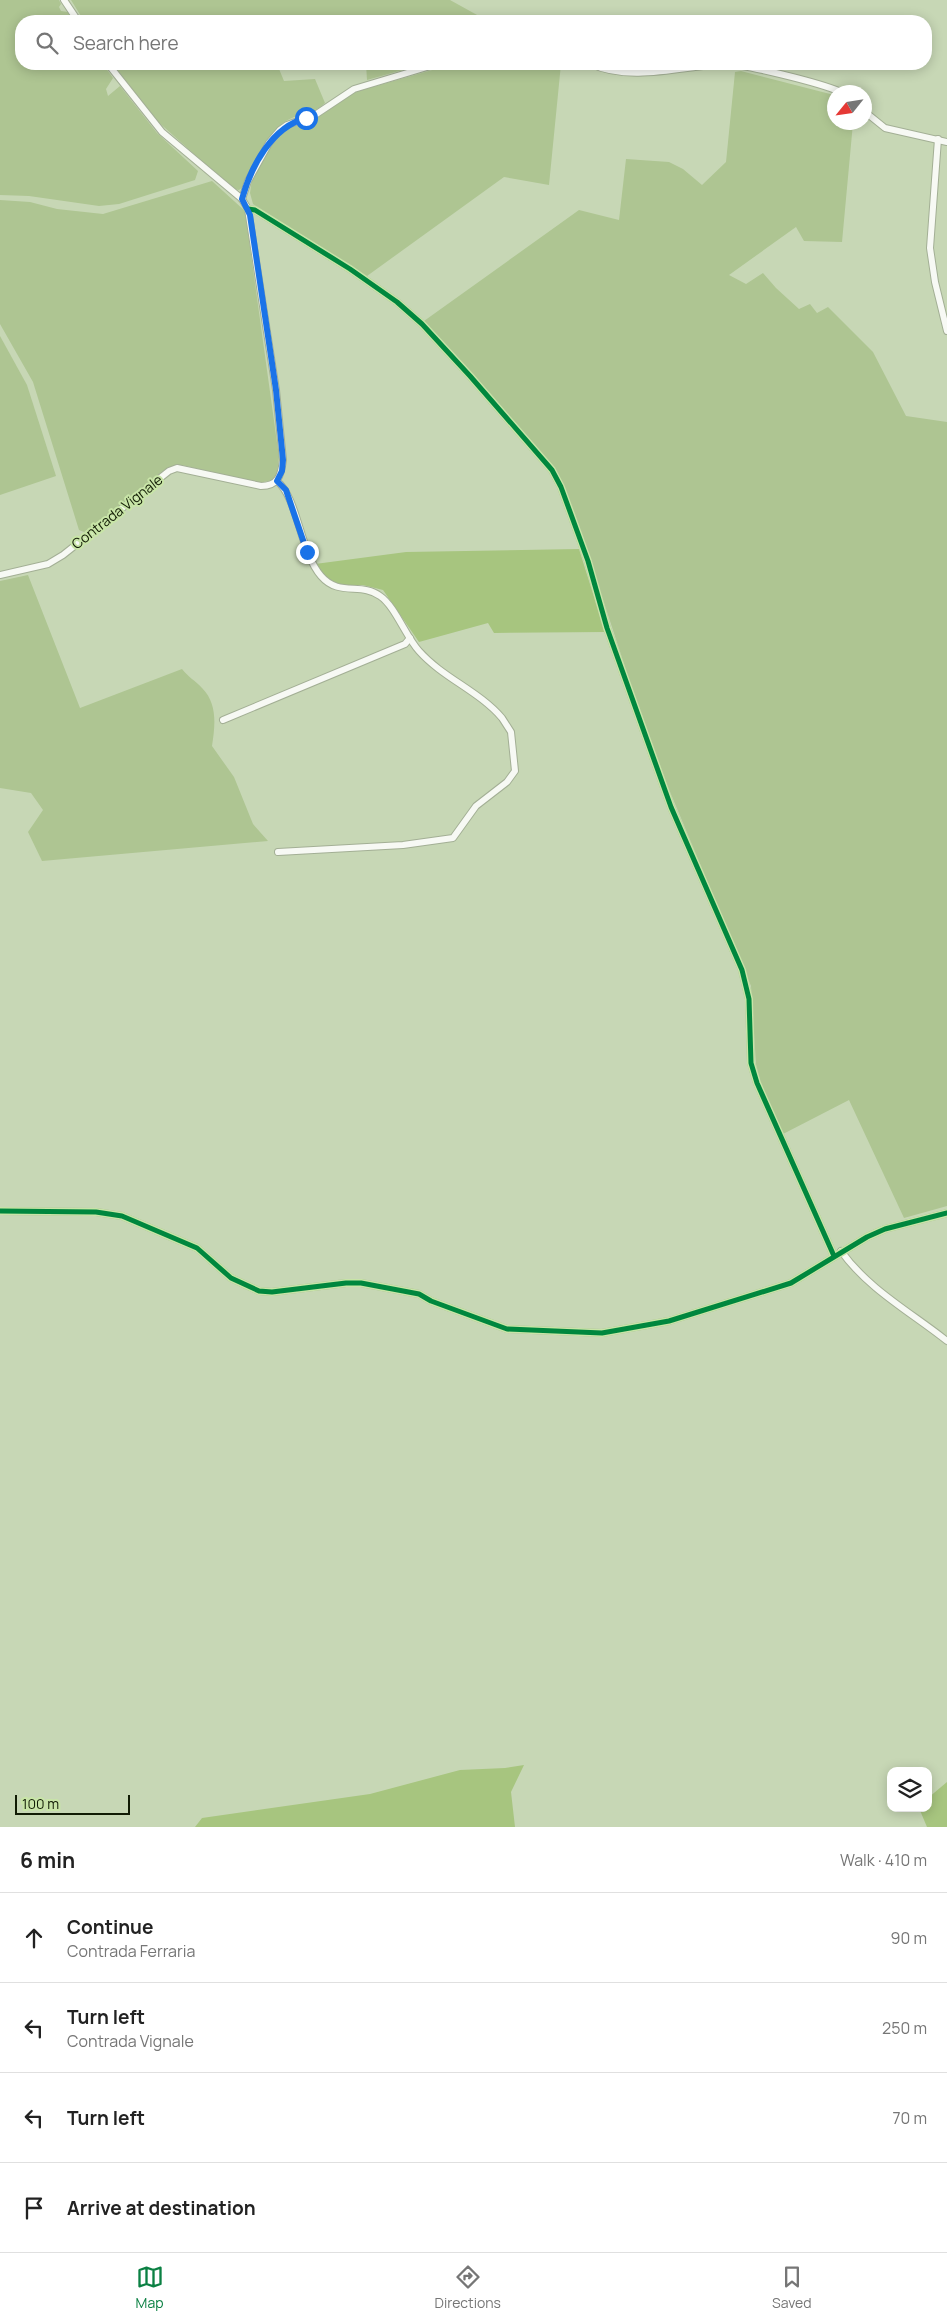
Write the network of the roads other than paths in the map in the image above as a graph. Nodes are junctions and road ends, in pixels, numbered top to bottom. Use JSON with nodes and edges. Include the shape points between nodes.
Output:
{"nodes":[{"id":1,"x":64,"y":0,"type":"edge"},
{"id":2,"x":74,"y":15,"type":"edge"},
{"id":3,"x":113,"y":70,"type":"edge"},
{"id":4,"x":417,"y":70,"type":"edge"},
{"id":5,"x":613,"y":70,"type":"edge"},
{"id":6,"x":682,"y":70,"type":"edge"},
{"id":7,"x":754,"y":70,"type":"edge"},
{"id":8,"x":827,"y":88,"type":"edge"},
{"id":9,"x":872,"y":117,"type":"edge"},
{"id":10,"x":938,"y":140,"type":"junction"},
{"id":11,"x":947,"y":142,"type":"edge"},
{"id":12,"x":242,"y":199,"type":"junction"},
{"id":13,"x":248,"y":209,"type":"junction"},
{"id":14,"x":947,"y":331,"type":"edge"},
{"id":15,"x":277,"y":481,"type":"junction"},
{"id":16,"x":0,"y":575,"type":"edge"},
{"id":17,"x":410,"y":638,"type":"junction"},
{"id":18,"x":223,"y":720,"type":"dead end"},
{"id":19,"x":278,"y":852,"type":"dead end"},
{"id":20,"x":0,"y":1211,"type":"edge"},
{"id":21,"x":947,"y":1213,"type":"edge"},
{"id":22,"x":841,"y":1252,"type":"junction"},
{"id":23,"x":834,"y":1256,"type":"junction"},
{"id":24,"x":947,"y":1341,"type":"edge"}],
"edges":[{"from":1,"to":2,"type":"street"},
{"from":3,"to":12,"type":"street","via":[[162,132]]},
{"from":4,"to":12,"type":"street","via":[[354,89],[315,115],[287,125],[269,144],[248,181]]},
{"from":5,"to":6,"type":"street"},
{"from":7,"to":8,"type":"street"},
{"from":9,"to":10,"type":"street","via":[[886,128]]},
{"from":10,"to":11,"type":"street"},
{"from":10,"to":14,"type":"street","via":[[930,248]]},
{"from":12,"to":13,"type":"street"},
{"from":13,"to":15,"type":"street","via":[[276,390],[283,460]]},
{"from":13,"to":23,"type":"street","via":[[256,210],[397,302],[503,413],[552,470],[588,560],[610,636],[668,798],[742,970],[749,999],[756,1083]]},
{"from":15,"to":16,"type":"street","name":"Contrada Vignale","via":[[260,486],[177,468],[48,564]]},
{"from":15,"to":17,"type":"street","via":[[286,490],[307,552],[321,576],[335,588],[363,589],[382,597]]},
{"from":17,"to":18,"type":"street","via":[[404,644]]},
{"from":17,"to":19,"type":"street","via":[[425,657],[497,712],[507,725],[511,732],[515,764],[512,777],[476,806],[453,838],[403,845]]},
{"from":20,"to":23,"type":"street","via":[[96,1212],[122,1216],[197,1248],[231,1278],[259,1291],[361,1283],[419,1294],[507,1329],[535,1331],[602,1333],[669,1321],[791,1283]]},
{"from":21,"to":22,"type":"street","via":[[885,1229]]},
{"from":22,"to":23,"type":"street"},
{"from":22,"to":24,"type":"street","via":[[850,1264],[898,1305]]}]}
